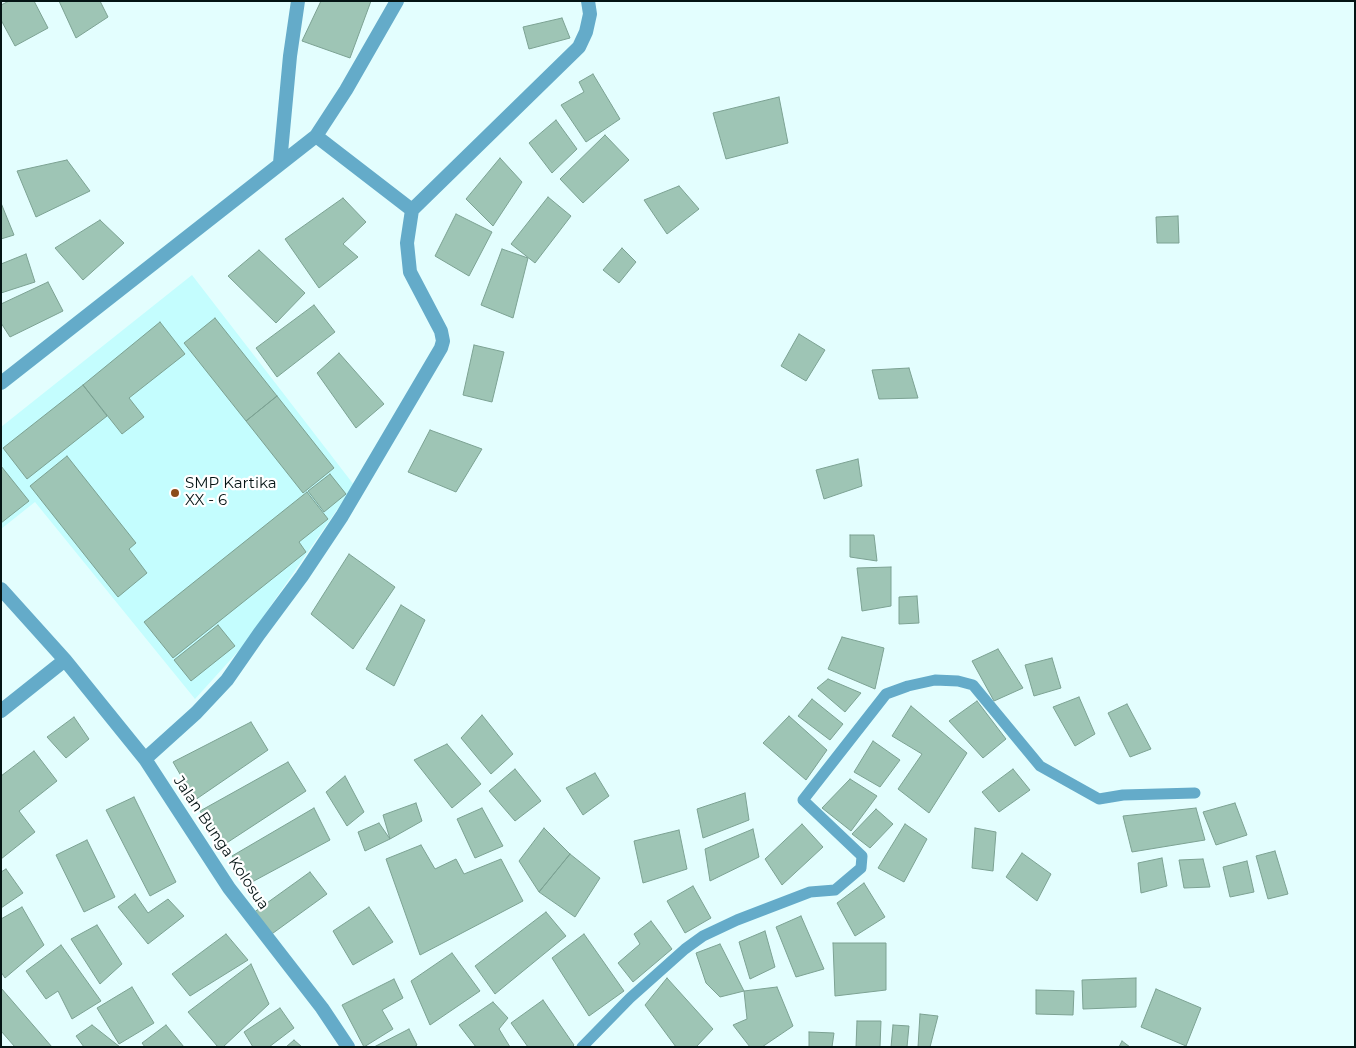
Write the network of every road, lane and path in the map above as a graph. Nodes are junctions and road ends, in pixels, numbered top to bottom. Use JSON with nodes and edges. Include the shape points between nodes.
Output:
{"nodes":[{"id":1,"x":298,"y":1,"type":"edge"},
{"id":2,"x":397,"y":1,"type":"edge"},
{"id":3,"x":588,"y":1,"type":"edge"},
{"id":4,"x":316,"y":136,"type":"junction"},
{"id":5,"x":280,"y":163,"type":"junction"},
{"id":6,"x":412,"y":210,"type":"junction"},
{"id":7,"x":1,"y":383,"type":"edge"},
{"id":8,"x":1,"y":589,"type":"edge"},
{"id":9,"x":65,"y":660,"type":"junction"},
{"id":10,"x":1,"y":711,"type":"edge"},
{"id":11,"x":145,"y":759,"type":"junction"},
{"id":12,"x":1195,"y":793,"type":"dead end"},
{"id":13,"x":348,"y":1047,"type":"edge"},
{"id":14,"x":582,"y":1047,"type":"edge"}],
"edges":[{"from":1,"to":5,"type":"street"},
{"from":2,"to":4,"type":"street"},
{"from":3,"to":6,"type":"street","via":[[590,14],[579,46]]},
{"from":4,"to":5,"type":"street"},
{"from":4,"to":6,"type":"street"},
{"from":5,"to":7,"type":"street"},
{"from":6,"to":11,"type":"street","via":[[407,243],[410,272],[441,331],[442,348],[342,516],[227,680]]},
{"from":8,"to":9,"type":"street","name":"Jalan Bunga Kolosua"},
{"from":9,"to":10,"type":"street"},
{"from":9,"to":11,"type":"street","name":"Jalan Bunga Kolosua"},
{"from":11,"to":13,"type":"street","name":"Jalan Bunga Kolosua","via":[[229,888],[322,1008]]},
{"from":12,"to":14,"type":"lane","via":[[1099,799],[1040,766],[973,685],[958,680],[935,680],[886,694],[803,800],[862,856],[861,868],[835,890],[810,892],[703,936],[630,998]]}]}
